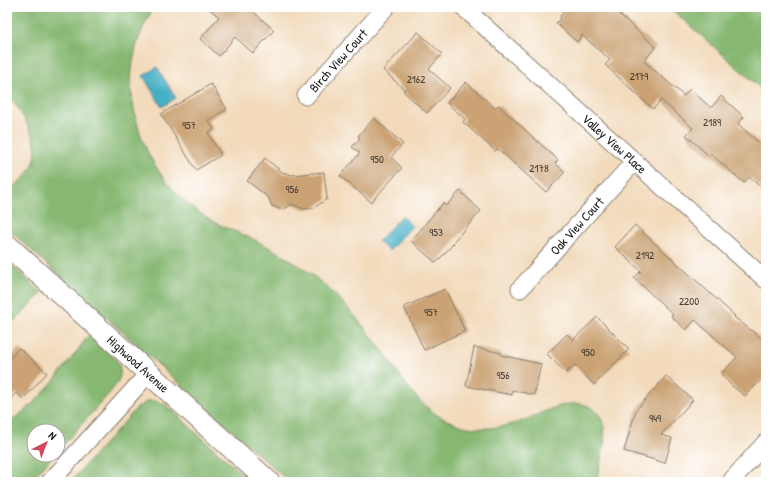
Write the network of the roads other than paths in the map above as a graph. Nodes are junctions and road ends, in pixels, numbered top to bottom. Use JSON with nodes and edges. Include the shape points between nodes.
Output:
{"nodes":[{"id":1,"x":386,"y":7,"type":"edge"},
{"id":2,"x":463,"y":7,"type":"edge"},
{"id":3,"x":306,"y":96,"type":"dead end"},
{"id":4,"x":634,"y":162,"type":"junction"},
{"id":5,"x":7,"y":245,"type":"edge"},
{"id":6,"x":766,"y":280,"type":"edge"},
{"id":7,"x":520,"y":289,"type":"dead end"},
{"id":8,"x":149,"y":373,"type":"junction"},
{"id":9,"x":766,"y":442,"type":"edge"},
{"id":10,"x":732,"y":480,"type":"dead end"},
{"id":11,"x":50,"y":482,"type":"edge"},
{"id":12,"x":269,"y":482,"type":"edge"}],
"edges":[{"from":1,"to":3,"type":"street","name":"Birch View Court"},
{"from":2,"to":4,"type":"street","name":"Valley View Place"},
{"from":4,"to":6,"type":"street","name":"Valley View Place"},
{"from":4,"to":7,"type":"street","name":"Oak View Court"},
{"from":5,"to":8,"type":"street","name":"Highwood Avenue"},
{"from":8,"to":11,"type":"street"},
{"from":8,"to":12,"type":"street","name":"Highwood Avenue"},
{"from":9,"to":10,"type":"street"}]}
